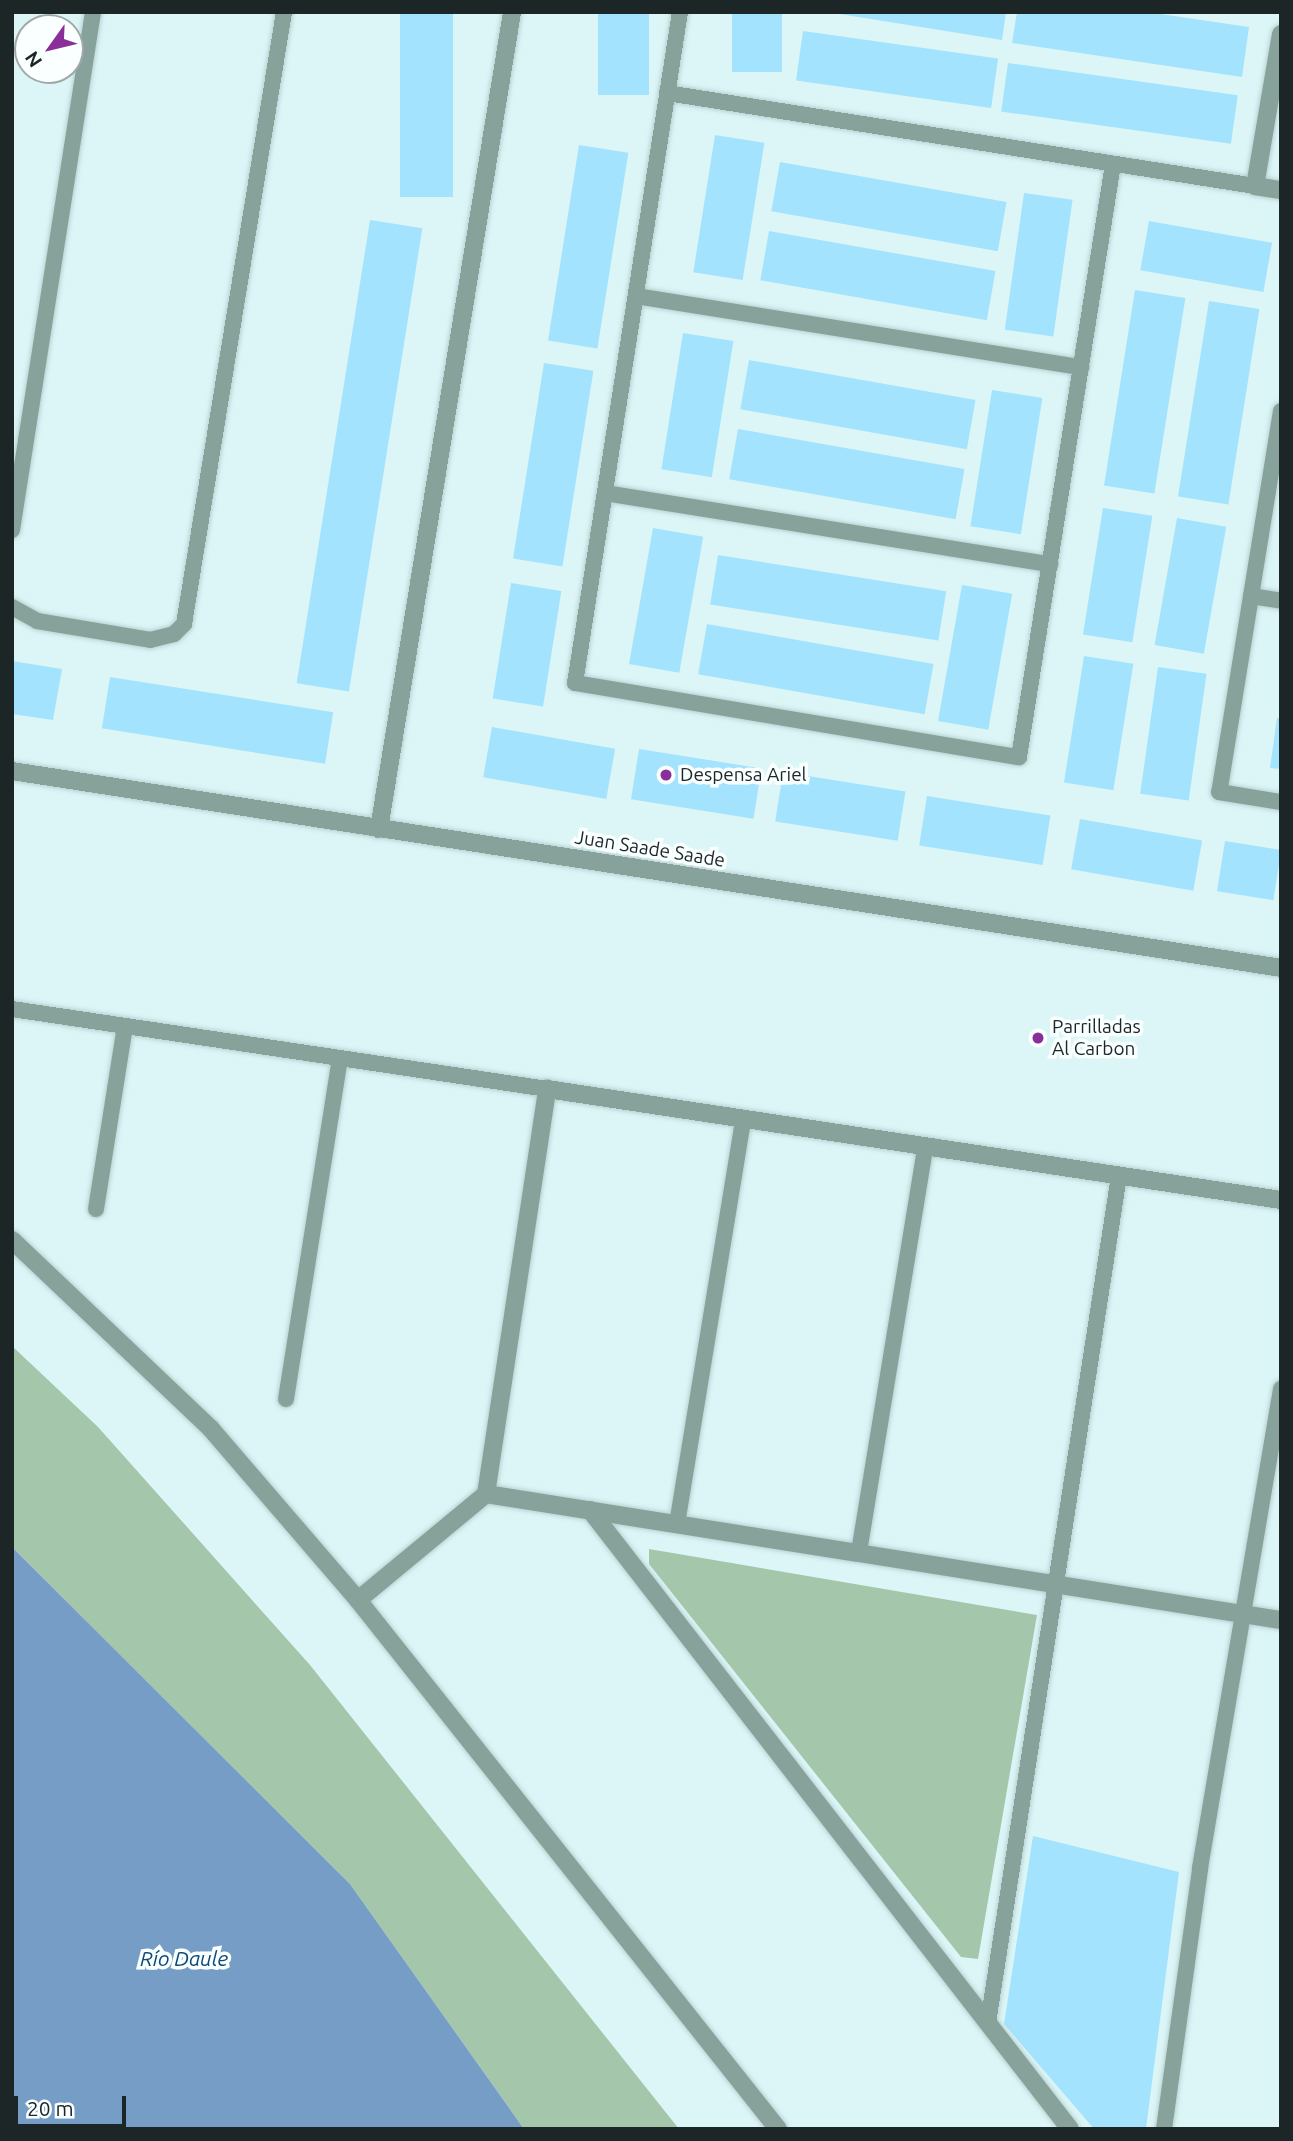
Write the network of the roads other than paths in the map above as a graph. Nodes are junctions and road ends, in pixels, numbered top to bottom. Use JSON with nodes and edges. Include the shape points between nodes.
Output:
{"nodes":[{"id":1,"x":93,"y":12,"type":"edge"},
{"id":2,"x":284,"y":12,"type":"edge"},
{"id":3,"x":512,"y":12,"type":"edge"},
{"id":4,"x":680,"y":12,"type":"edge"},
{"id":5,"x":1281,"y":34,"type":"edge"},
{"id":6,"x":667,"y":93,"type":"junction"},
{"id":7,"x":1113,"y":164,"type":"junction"},
{"id":8,"x":1255,"y":186,"type":"junction"},
{"id":9,"x":1281,"y":190,"type":"edge"},
{"id":10,"x":636,"y":296,"type":"junction"},
{"id":11,"x":1081,"y":367,"type":"junction"},
{"id":12,"x":1281,"y":411,"type":"edge"},
{"id":13,"x":605,"y":493,"type":"junction"},
{"id":14,"x":12,"y":530,"type":"edge"},
{"id":15,"x":1050,"y":564,"type":"junction"},
{"id":16,"x":1251,"y":596,"type":"junction"},
{"id":17,"x":1281,"y":601,"type":"edge"},
{"id":18,"x":12,"y":607,"type":"edge"},
{"id":19,"x":12,"y":771,"type":"edge"},
{"id":20,"x":1281,"y":802,"type":"edge"},
{"id":21,"x":379,"y":830,"type":"junction"},
{"id":22,"x":1281,"y":968,"type":"edge"},
{"id":23,"x":12,"y":1009,"type":"edge"},
{"id":24,"x":125,"y":1026,"type":"junction"},
{"id":25,"x":340,"y":1059,"type":"junction"},
{"id":26,"x":547,"y":1089,"type":"junction"},
{"id":27,"x":743,"y":1119,"type":"junction"},
{"id":28,"x":925,"y":1147,"type":"junction"},
{"id":29,"x":1119,"y":1176,"type":"junction"},
{"id":30,"x":1281,"y":1200,"type":"edge"},
{"id":31,"x":96,"y":1209,"type":"dead end"},
{"id":32,"x":12,"y":1240,"type":"edge"},
{"id":33,"x":1281,"y":1389,"type":"edge"},
{"id":34,"x":286,"y":1399,"type":"dead end"},
{"id":35,"x":486,"y":1494,"type":"junction"},
{"id":36,"x":590,"y":1510,"type":"junction"},
{"id":37,"x":677,"y":1524,"type":"junction"},
{"id":38,"x":859,"y":1552,"type":"junction"},
{"id":39,"x":1056,"y":1584,"type":"junction"},
{"id":40,"x":358,"y":1600,"type":"junction"},
{"id":41,"x":1241,"y":1614,"type":"junction"},
{"id":42,"x":1281,"y":1620,"type":"edge"},
{"id":43,"x":988,"y":2023,"type":"junction"},
{"id":44,"x":778,"y":2129,"type":"edge"},
{"id":45,"x":1070,"y":2129,"type":"edge"},
{"id":46,"x":1164,"y":2129,"type":"edge"}],
"edges":[{"from":1,"to":14,"type":"lane"},
{"from":2,"to":18,"type":"lane","via":[[184,624],[174,634],[150,640],[37,621]]},
{"from":3,"to":21,"type":"street"},
{"from":4,"to":6,"type":"lane"},
{"from":5,"to":8,"type":"street"},
{"from":6,"to":7,"type":"lane"},
{"from":6,"to":10,"type":"lane"},
{"from":7,"to":8,"type":"lane"},
{"from":7,"to":11,"type":"lane"},
{"from":8,"to":9,"type":"street"},
{"from":10,"to":11,"type":"lane"},
{"from":10,"to":13,"type":"lane"},
{"from":11,"to":15,"type":"lane"},
{"from":12,"to":16,"type":"lane"},
{"from":13,"to":15,"type":"lane"},
{"from":13,"to":15,"type":"lane","via":[[575,683],[1019,757]]},
{"from":16,"to":17,"type":"lane"},
{"from":16,"to":20,"type":"lane","via":[[1219,792]]},
{"from":19,"to":21,"type":"street","name":"Juan Saade Saade"},
{"from":21,"to":22,"type":"street","name":"Juan Saade Saade"},
{"from":23,"to":24,"type":"lane"},
{"from":24,"to":25,"type":"lane"},
{"from":24,"to":31,"type":"lane"},
{"from":25,"to":26,"type":"lane"},
{"from":25,"to":34,"type":"lane"},
{"from":26,"to":27,"type":"street"},
{"from":26,"to":35,"type":"street"},
{"from":27,"to":28,"type":"street"},
{"from":27,"to":37,"type":"lane"},
{"from":28,"to":29,"type":"street"},
{"from":28,"to":38,"type":"lane"},
{"from":29,"to":30,"type":"street"},
{"from":29,"to":39,"type":"lane"},
{"from":32,"to":40,"type":"street","via":[[211,1429]]},
{"from":33,"to":41,"type":"lane"},
{"from":35,"to":36,"type":"street"},
{"from":35,"to":40,"type":"street"},
{"from":36,"to":37,"type":"street"},
{"from":36,"to":43,"type":"street"},
{"from":37,"to":38,"type":"street"},
{"from":38,"to":39,"type":"street"},
{"from":39,"to":41,"type":"street"},
{"from":39,"to":43,"type":"lane"},
{"from":40,"to":44,"type":"street"},
{"from":41,"to":42,"type":"street"},
{"from":41,"to":46,"type":"lane"},
{"from":43,"to":45,"type":"street"}]}
